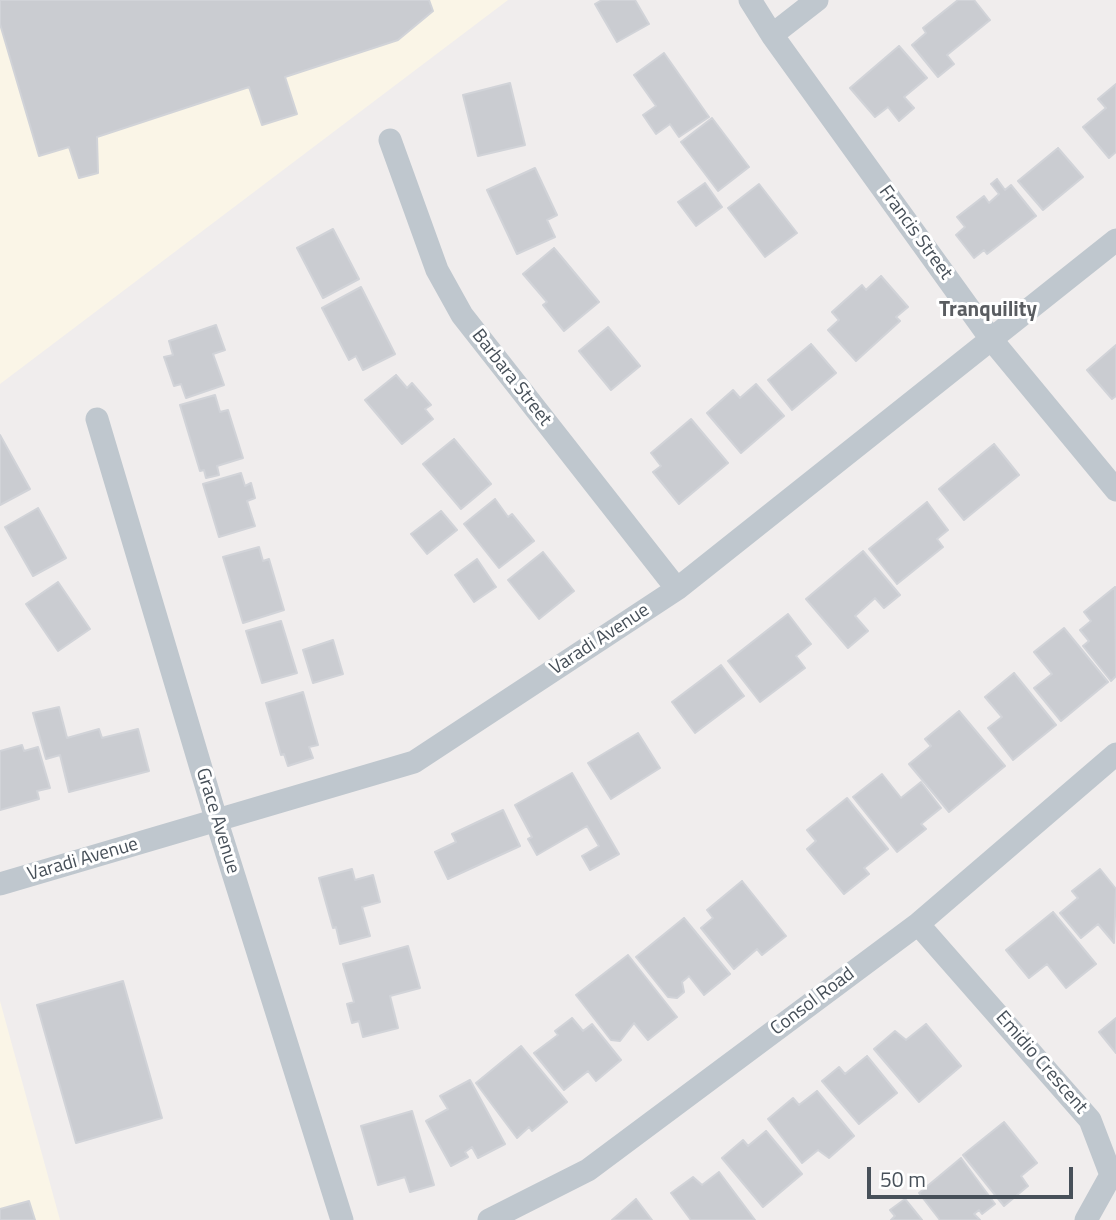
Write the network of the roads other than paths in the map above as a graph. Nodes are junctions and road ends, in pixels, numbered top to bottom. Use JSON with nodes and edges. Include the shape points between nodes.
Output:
{"nodes":[{"id":1,"x":750,"y":0,"type":"edge"},
{"id":2,"x":817,"y":0,"type":"edge"},
{"id":3,"x":772,"y":36,"type":"junction"},
{"id":4,"x":390,"y":141,"type":"dead end"},
{"id":5,"x":1116,"y":240,"type":"edge"},
{"id":6,"x":991,"y":339,"type":"junction"},
{"id":7,"x":97,"y":419,"type":"dead end"},
{"id":8,"x":1116,"y":490,"type":"edge"},
{"id":9,"x":677,"y":589,"type":"junction"},
{"id":10,"x":1116,"y":754,"type":"edge"},
{"id":11,"x":217,"y":822,"type":"junction"},
{"id":12,"x":0,"y":884,"type":"edge"},
{"id":13,"x":918,"y":924,"type":"junction"},
{"id":14,"x":528,"y":1211,"type":"edge"},
{"id":15,"x":342,"y":1220,"type":"edge"},
{"id":16,"x":489,"y":1220,"type":"edge"},
{"id":17,"x":1086,"y":1220,"type":"edge"}],
"edges":[{"from":1,"to":3,"type":"street","name":"Francis Street"},
{"from":2,"to":3,"type":"street"},
{"from":3,"to":6,"type":"street","name":"Francis Street"},
{"from":4,"to":9,"type":"street","name":"Barbara Street","via":[[437,270],[462,315]]},
{"from":5,"to":6,"type":"street","name":"Varadi Avenue"},
{"from":6,"to":8,"type":"street","name":"Francis Street"},
{"from":6,"to":9,"type":"street","name":"Varadi Avenue"},
{"from":7,"to":11,"type":"street","name":"Grace Avenue"},
{"from":9,"to":11,"type":"street","name":"Varadi Avenue","via":[[414,762]]},
{"from":10,"to":13,"type":"street","name":"Consol Road"},
{"from":11,"to":12,"type":"street","name":"Varadi Avenue"},
{"from":11,"to":15,"type":"street","name":"Grace Avenue"},
{"from":13,"to":14,"type":"street","name":"Consol Road"},
{"from":13,"to":17,"type":"street","name":"Emidio Crescent","via":[[1090,1120],[1111,1175]]},
{"from":14,"to":16,"type":"street","name":"Consol Road"}]}
